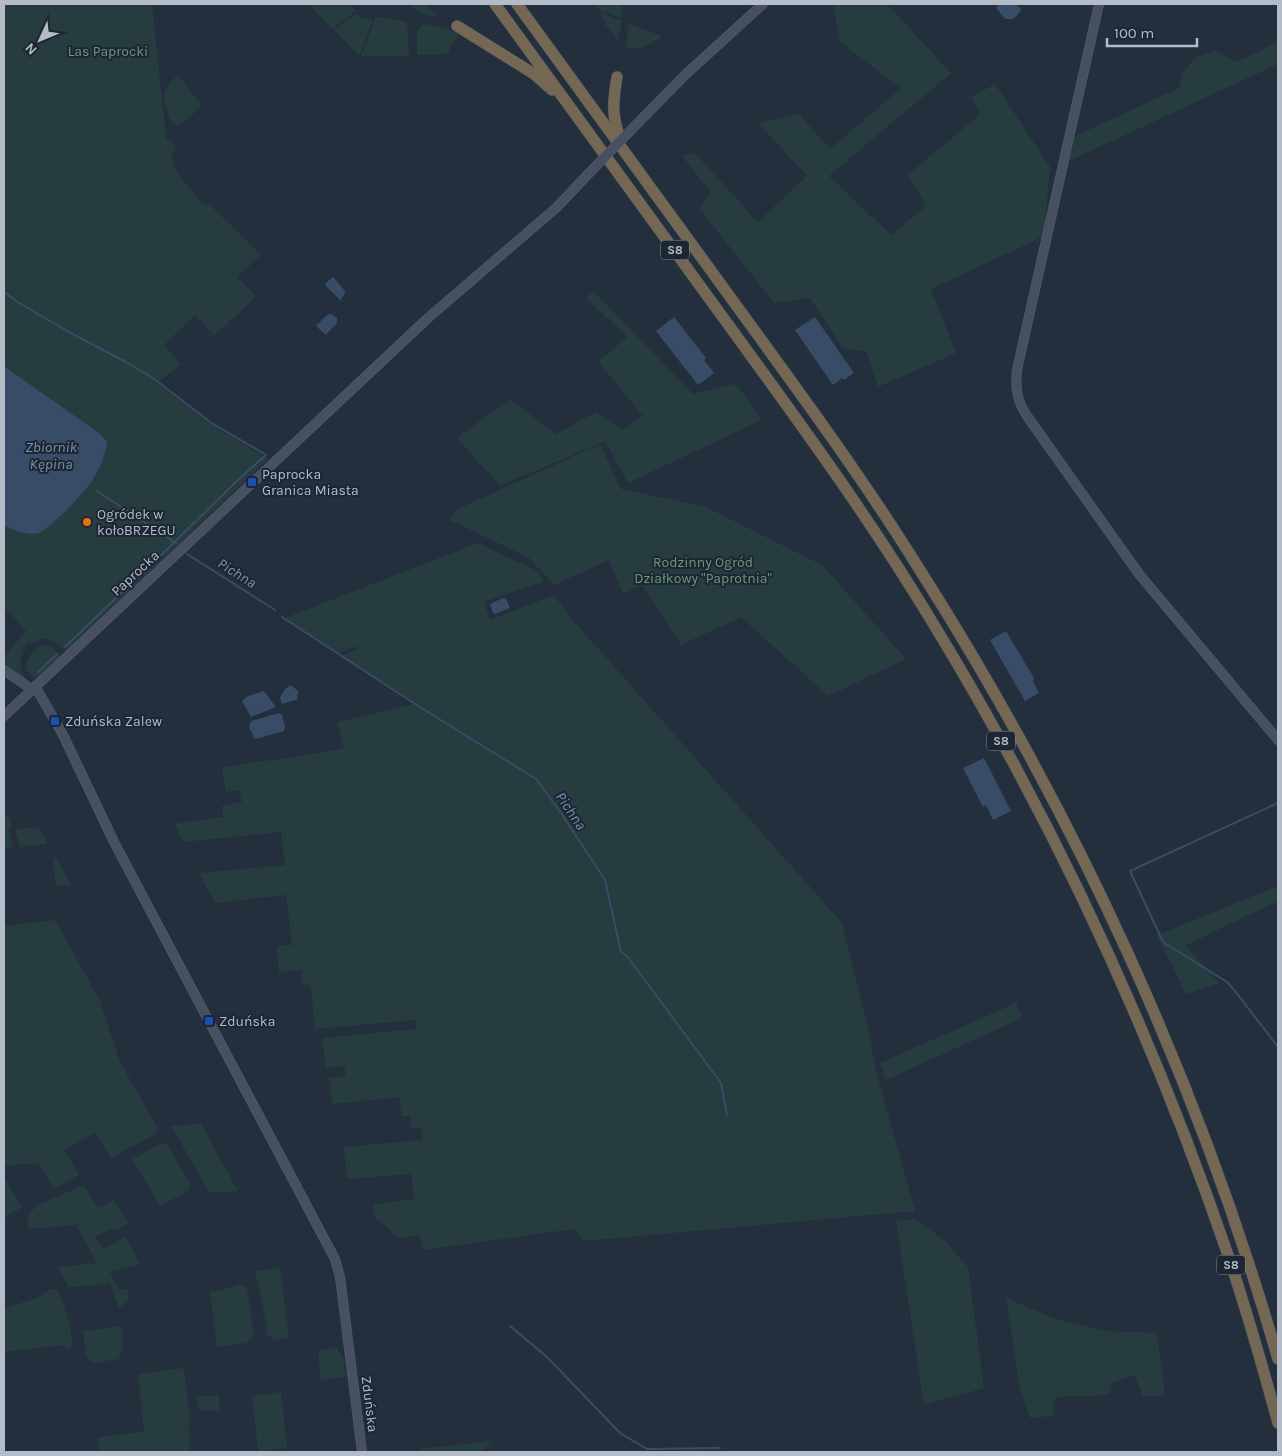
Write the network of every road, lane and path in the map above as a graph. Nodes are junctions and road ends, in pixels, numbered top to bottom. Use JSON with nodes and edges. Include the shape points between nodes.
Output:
{"nodes":[{"id":1,"x":495,"y":4,"type":"edge"},
{"id":2,"x":517,"y":4,"type":"edge"},
{"id":3,"x":763,"y":4,"type":"edge"},
{"id":4,"x":1099,"y":4,"type":"edge"},
{"id":5,"x":457,"y":26,"type":"dead end"},
{"id":6,"x":617,"y":77,"type":"dead end"},
{"id":7,"x":569,"y":104,"type":"junction"},
{"id":8,"x":628,"y":157,"type":"junction"},
{"id":9,"x":4,"y":670,"type":"edge"},
{"id":10,"x":33,"y":687,"type":"junction"},
{"id":11,"x":4,"y":716,"type":"edge"},
{"id":12,"x":1278,"y":740,"type":"edge"},
{"id":13,"x":1278,"y":1359,"type":"edge"},
{"id":14,"x":1278,"y":1423,"type":"edge"},
{"id":15,"x":362,"y":1452,"type":"edge"}],
"edges":[{"from":1,"to":7,"type":"highway","number":"S8"},
{"from":2,"to":8,"type":"highway","number":"S8"},
{"from":3,"to":10,"type":"street","name":"Paprocka","bridge":true,"via":[[686,75],[556,208],[428,318]]},
{"from":4,"to":12,"type":"street","via":[[1017,370],[1016,392],[1027,416],[1139,574]]},
{"from":5,"to":7,"type":"highway","via":[[534,74]]},
{"from":6,"to":8,"type":"highway","via":[[613,116]]},
{"from":7,"to":14,"type":"highway","number":"S8","via":[[829,463],[931,620],[1022,778],[1105,946],[1174,1110],[1250,1323]]},
{"from":8,"to":13,"type":"highway","number":"S8","via":[[863,482],[946,611],[1025,748],[1110,917],[1182,1081],[1242,1244]]},
{"from":9,"to":10,"type":"street","name":"Zduńska"},
{"from":10,"to":11,"type":"street","name":"Paprocka"},
{"from":10,"to":15,"type":"street","name":"Zduńska","via":[[63,735],[115,844],[335,1259]]}]}
